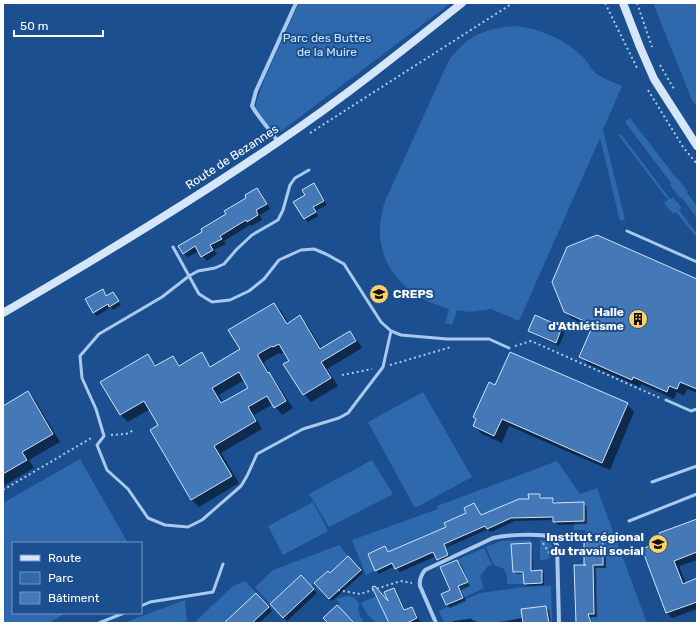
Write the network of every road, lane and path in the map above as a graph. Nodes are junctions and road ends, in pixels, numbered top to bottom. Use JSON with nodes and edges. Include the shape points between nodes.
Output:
{"nodes":[{"id":1,"x":296,"y":3,"type":"edge"},
{"id":2,"x":462,"y":3,"type":"edge"},
{"id":3,"x":605,"y":3,"type":"edge"},
{"id":4,"x":623,"y":3,"type":"edge"},
{"id":5,"x":637,"y":3,"type":"edge"},
{"id":6,"x":622,"y":37,"type":"dead end"},
{"id":7,"x":653,"y":51,"type":"dead end"},
{"id":8,"x":659,"y":64,"type":"dead end"},
{"id":9,"x":674,"y":89,"type":"dead end"},
{"id":10,"x":278,"y":142,"type":"junction"},
{"id":11,"x":697,"y":146,"type":"edge"},
{"id":12,"x":309,"y":170,"type":"dead end"},
{"id":13,"x":627,"y":230,"type":"dead end"},
{"id":14,"x":172,"y":248,"type":"dead end"},
{"id":15,"x":697,"y":262,"type":"edge"},
{"id":16,"x":189,"y":276,"type":"junction"},
{"id":17,"x":3,"y":313,"type":"edge"},
{"id":18,"x":391,"y":331,"type":"junction"},
{"id":19,"x":461,"y":339,"type":"junction"},
{"id":20,"x":509,"y":348,"type":"joint"},
{"id":21,"x":383,"y":367,"type":"junction"},
{"id":22,"x":342,"y":375,"type":"dead end"},
{"id":23,"x":666,"y":400,"type":"joint"},
{"id":24,"x":697,"y":409,"type":"edge"},
{"id":25,"x":134,"y":430,"type":"dead end"},
{"id":26,"x":104,"y":436,"type":"junction"},
{"id":27,"x":697,"y":466,"type":"edge"},
{"id":28,"x":652,"y":482,"type":"dead end"},
{"id":29,"x":3,"y":490,"type":"edge"},
{"id":30,"x":697,"y":494,"type":"edge"},
{"id":31,"x":629,"y":521,"type":"dead end"},
{"id":32,"x":538,"y":535,"type":"junction"},
{"id":33,"x":223,"y":564,"type":"dead end"},
{"id":34,"x":557,"y":566,"type":"junction"},
{"id":35,"x":420,"y":584,"type":"junction"},
{"id":36,"x":338,"y":590,"type":"dead end"},
{"id":37,"x":142,"y":606,"type":"edge"},
{"id":38,"x":122,"y":614,"type":"edge"},
{"id":39,"x":99,"y":623,"type":"edge"},
{"id":40,"x":436,"y":623,"type":"edge"},
{"id":41,"x":559,"y":623,"type":"edge"}],
"edges":[{"from":1,"to":10,"type":"street","via":[[256,91],[252,106]]},
{"from":2,"to":10,"type":"street","name":"Route de Bezannes","via":[[362,82]]},
{"from":3,"to":6,"type":"path"},
{"from":4,"to":11,"type":"street","via":[[654,78]]},
{"from":5,"to":7,"type":"path"},
{"from":8,"to":9,"type":"path"},
{"from":10,"to":17,"type":"street","name":"Route de Bezannes","via":[[112,250]]},
{"from":12,"to":16,"type":"lane","via":[[295,178],[290,185],[278,220],[252,235],[224,264]]},
{"from":13,"to":15,"type":"lane"},
{"from":14,"to":16,"type":"lane"},
{"from":16,"to":18,"type":"lane","via":[[199,294],[212,302],[230,300],[249,291],[264,279],[279,260],[301,250],[314,249],[344,264],[381,322]]},
{"from":16,"to":26,"type":"lane","via":[[162,296],[99,334],[80,356],[82,378],[96,409]]},
{"from":18,"to":19,"type":"lane","via":[[401,335]]},
{"from":18,"to":21,"type":"lane"},
{"from":19,"to":20,"type":"lane","via":[[489,340]]},
{"from":19,"to":21,"type":"path","via":[[454,346]]},
{"from":20,"to":23,"type":"path","via":[[531,341]]},
{"from":21,"to":22,"type":"path"},
{"from":21,"to":26,"type":"lane","via":[[348,412],[339,418],[303,429],[257,454],[241,486],[202,520],[188,527],[165,525],[148,518],[128,490],[107,470],[97,444]]},
{"from":23,"to":24,"type":"lane","via":[[691,411]]},
{"from":25,"to":26,"type":"path","via":[[126,434]]},
{"from":26,"to":29,"type":"path","via":[[94,436]]},
{"from":27,"to":28,"type":"lane"},
{"from":30,"to":31,"type":"lane"},
{"from":32,"to":34,"type":"path"},
{"from":32,"to":34,"type":"street","via":[[554,540]]},
{"from":32,"to":35,"type":"street","via":[[493,538],[425,570]]},
{"from":33,"to":37,"type":"lane","via":[[213,592]]},
{"from":34,"to":41,"type":"street"},
{"from":35,"to":36,"type":"path","via":[[401,581],[360,594]]},
{"from":35,"to":40,"type":"street"},
{"from":38,"to":39,"type":"lane"}]}
